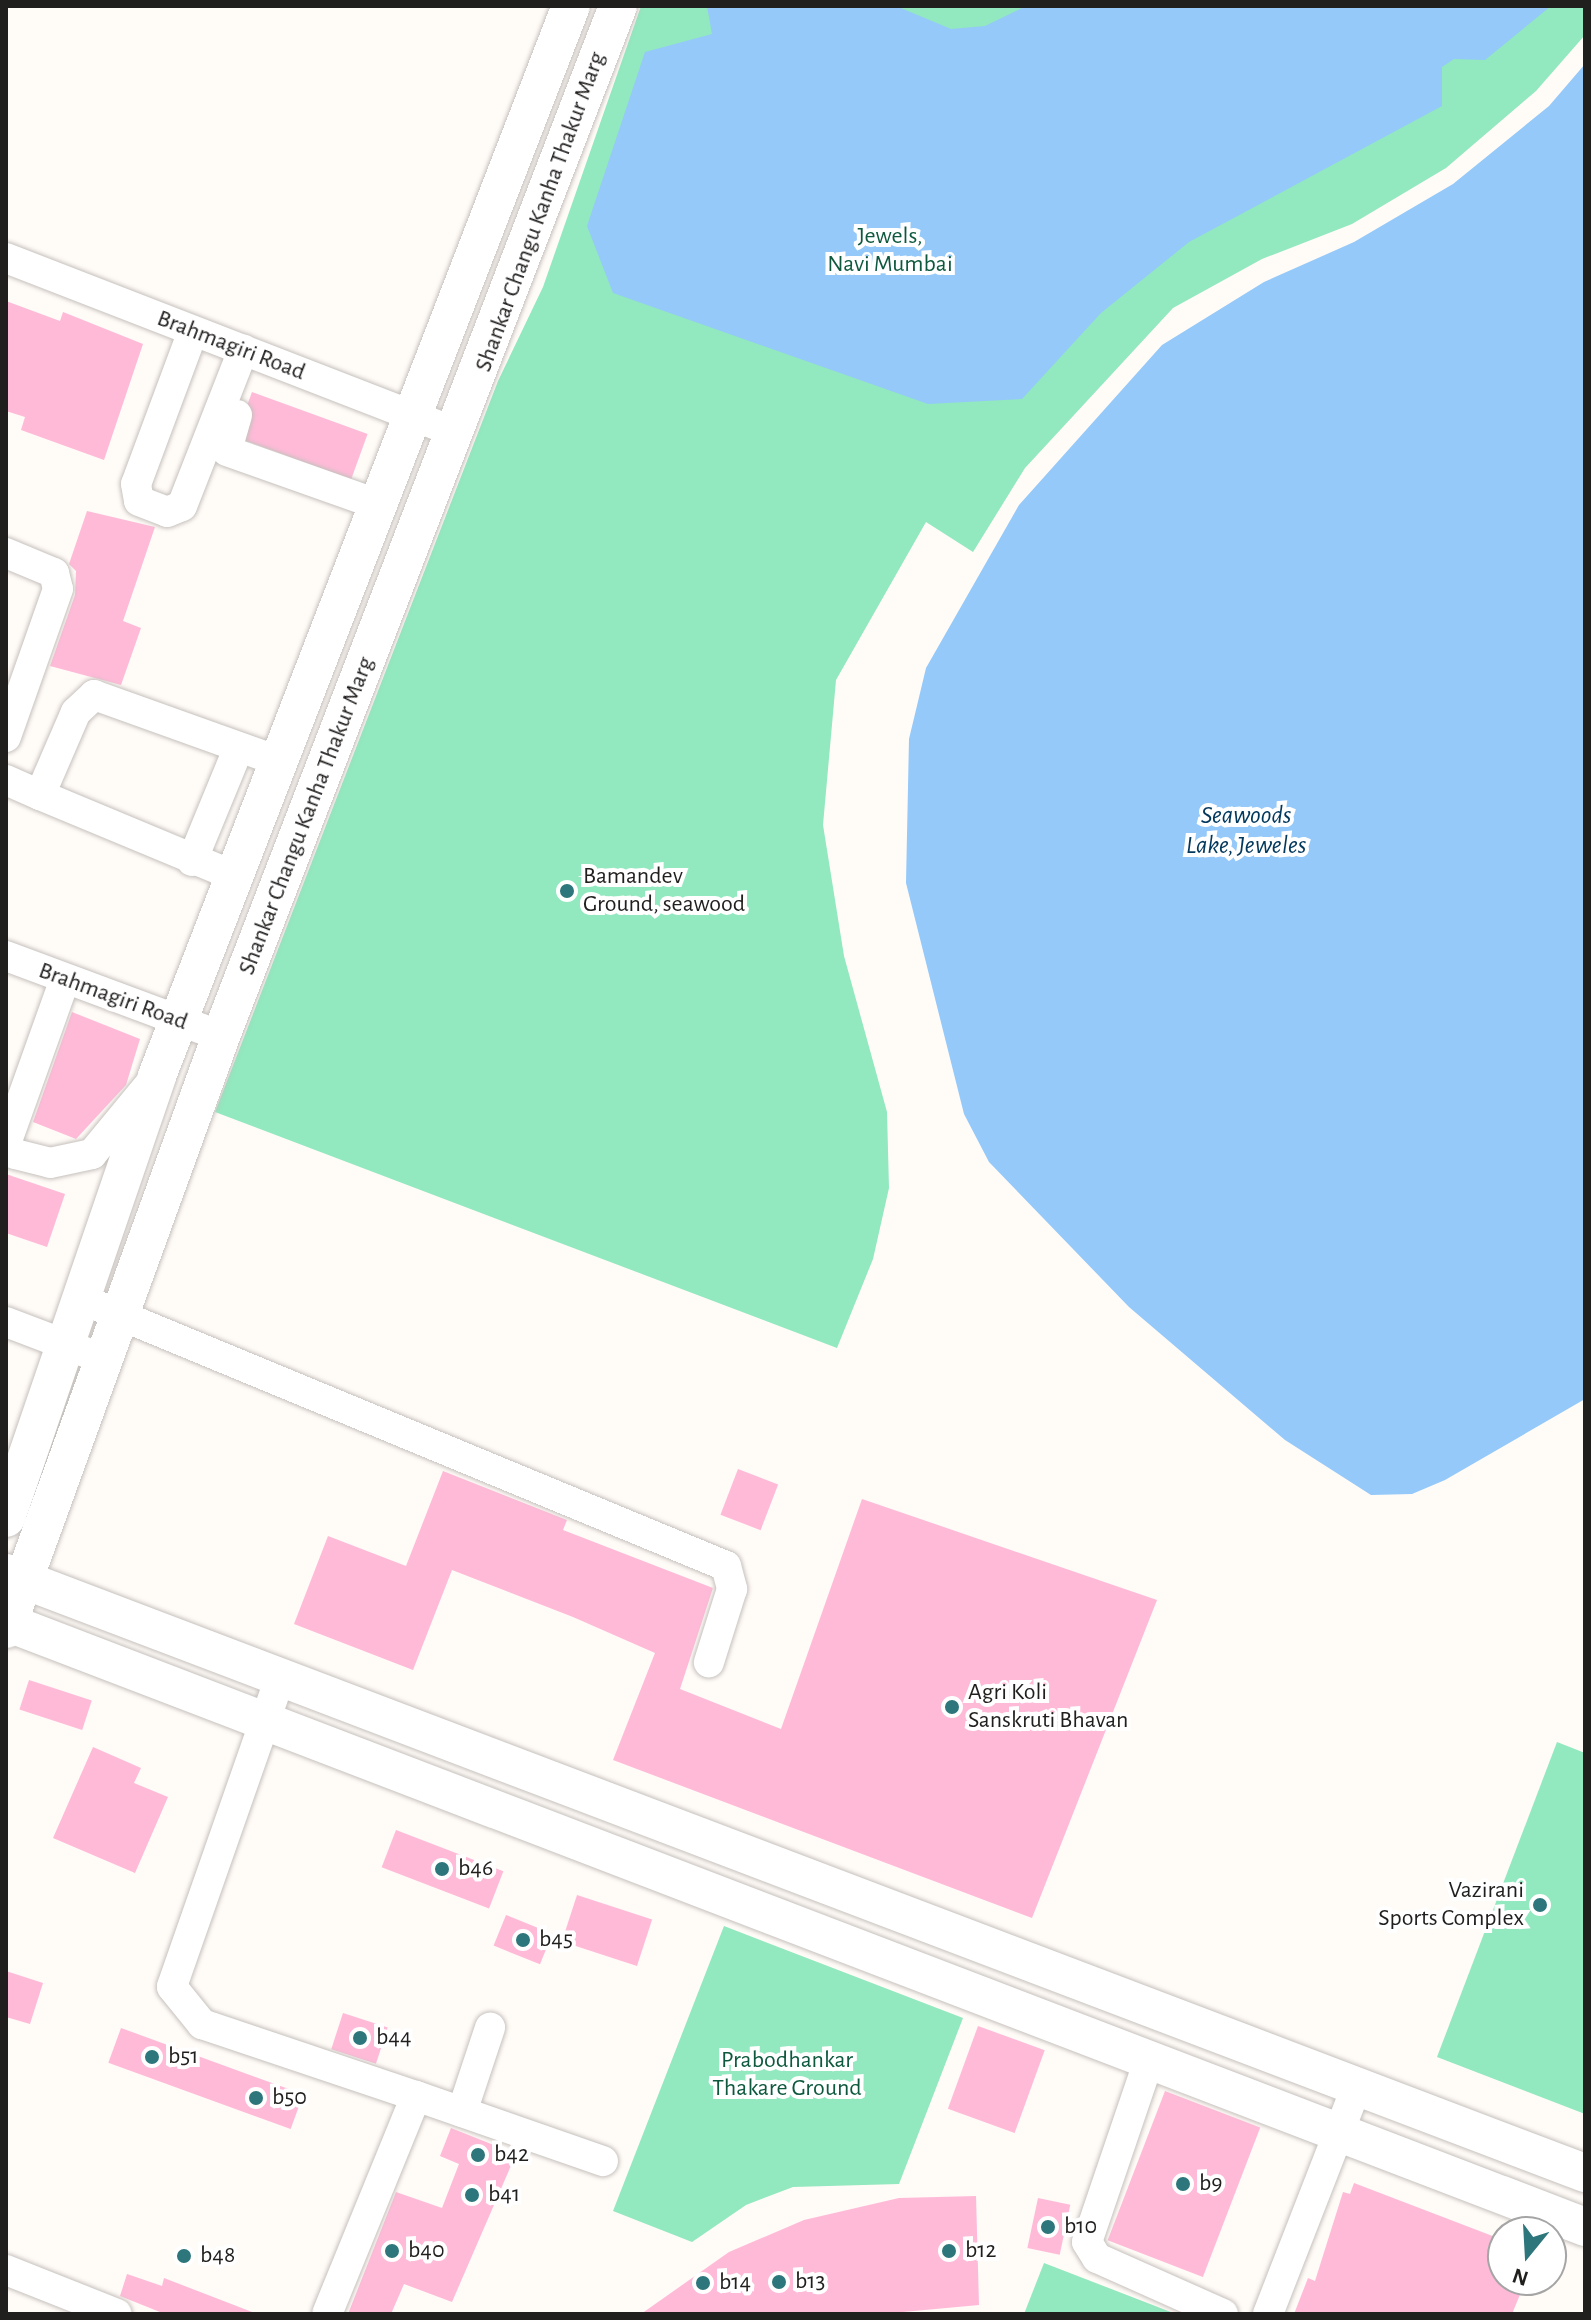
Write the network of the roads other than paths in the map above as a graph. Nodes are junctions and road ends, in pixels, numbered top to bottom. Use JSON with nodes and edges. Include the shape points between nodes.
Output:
{"nodes":[{"id":1,"x":571,"y":6,"type":"edge"},
{"id":2,"x":618,"y":6,"type":"edge"},
{"id":3,"x":6,"y":258,"type":"edge"},
{"id":4,"x":193,"y":331,"type":"junction"},
{"id":5,"x":252,"y":354,"type":"junction"},
{"id":6,"x":417,"y":419,"type":"junction"},
{"id":7,"x":457,"y":433,"type":"junction"},
{"id":8,"x":382,"y":506,"type":"junction"},
{"id":9,"x":6,"y":553,"type":"edge"},
{"id":10,"x":13,"y":694,"type":"edge"},
{"id":11,"x":6,"y":737,"type":"edge"},
{"id":12,"x":239,"y":747,"type":"junction"},
{"id":13,"x":281,"y":762,"type":"junction"},
{"id":14,"x":6,"y":780,"type":"edge"},
{"id":15,"x":40,"y":795,"type":"junction"},
{"id":16,"x":192,"y":861,"type":"junction"},
{"id":17,"x":237,"y":877,"type":"junction"},
{"id":18,"x":6,"y":956,"type":"edge"},
{"id":19,"x":65,"y":979,"type":"junction"},
{"id":20,"x":180,"y":1022,"type":"junction"},
{"id":21,"x":221,"y":1036,"type":"junction"},
{"id":22,"x":157,"y":1076,"type":"junction"},
{"id":23,"x":81,"y":1299,"type":"junction"},
{"id":24,"x":119,"y":1316,"type":"junction"},
{"id":25,"x":6,"y":1322,"type":"edge"},
{"id":26,"x":65,"y":1342,"type":"junction"},
{"id":27,"x":101,"y":1358,"type":"junction"},
{"id":28,"x":6,"y":1518,"type":"edge"},
{"id":29,"x":14,"y":1576,"type":"edge"},
{"id":30,"x":7,"y":1625,"type":"edge"},
{"id":31,"x":709,"y":1662,"type":"dead end"},
{"id":32,"x":281,"y":1675,"type":"junction"},
{"id":33,"x":263,"y":1720,"type":"junction"},
{"id":34,"x":490,"y":2028,"type":"dead end"},
{"id":35,"x":1149,"y":2060,"type":"junction"},
{"id":36,"x":1357,"y":2086,"type":"junction"},
{"id":37,"x":416,"y":2096,"type":"junction"},
{"id":38,"x":462,"y":2112,"type":"junction"},
{"id":39,"x":1338,"y":2133,"type":"junction"},
{"id":40,"x":603,"y":2161,"type":"dead end"},
{"id":41,"x":1585,"y":2173,"type":"edge"},
{"id":42,"x":1585,"y":2227,"type":"edge"},
{"id":43,"x":6,"y":2270,"type":"edge"},
{"id":44,"x":117,"y":2314,"type":"edge"},
{"id":45,"x":327,"y":2314,"type":"edge"},
{"id":46,"x":1223,"y":2314,"type":"edge"},
{"id":47,"x":1268,"y":2314,"type":"edge"}],
"edges":[{"from":1,"to":6,"type":"street","name":"Shankar Changu Kanha Thakur Marg"},
{"from":2,"to":7,"type":"street","name":"Shankar Changu Kanha Thakur Marg"},
{"from":3,"to":4,"type":"street","name":"Brahmagiri Road"},
{"from":4,"to":5,"type":"street","name":"Brahmagiri Road"},
{"from":4,"to":5,"type":"street","via":[[136,484],[139,501],[175,513],[182,506]]},
{"from":5,"to":6,"type":"street","name":"Brahmagiri Road"},
{"from":5,"to":8,"type":"street","via":[[227,451]]},
{"from":6,"to":7,"type":"street","name":"Brahmagiri Road"},
{"from":6,"to":8,"type":"street","name":"Shankar Changu Kanha Thakur Marg"},
{"from":7,"to":21,"type":"street","name":"Shankar Changu Kanha Thakur Marg"},
{"from":8,"to":13,"type":"street","name":"Shankar Changu Kanha Thakur Marg"},
{"from":9,"to":10,"type":"street","via":[[54,573],[58,589]]},
{"from":10,"to":11,"type":"street"},
{"from":12,"to":13,"type":"street"},
{"from":12,"to":15,"type":"street","via":[[94,695],[76,712]]},
{"from":12,"to":16,"type":"street"},
{"from":13,"to":17,"type":"street","name":"Shankar Changu Kanha Thakur Marg"},
{"from":14,"to":15,"type":"street"},
{"from":15,"to":16,"type":"street"},
{"from":16,"to":17,"type":"street"},
{"from":17,"to":20,"type":"street","name":"Shankar Changu Kanha Thakur Marg"},
{"from":18,"to":19,"type":"street","name":"Brahmagiri Road"},
{"from":19,"to":20,"type":"street","name":"Brahmagiri Road"},
{"from":19,"to":22,"type":"street","via":[[7,1136],[15,1154],[50,1163],[92,1154]]},
{"from":20,"to":21,"type":"street","name":"Brahmagiri Road"},
{"from":20,"to":22,"type":"street","name":"Shankar Changu Kanha Thakur Marg"},
{"from":21,"to":24,"type":"street","name":"Shankar Changu Kanha Thakur Marg"},
{"from":22,"to":23,"type":"street","name":"Shankar Changu Kanha Thakur Marg"},
{"from":23,"to":24,"type":"street"},
{"from":23,"to":26,"type":"street","name":"Shankar Changu Kanha Thakur Marg"},
{"from":24,"to":27,"type":"street","name":"Shankar Changu Kanha Thakur Marg"},
{"from":24,"to":31,"type":"street","via":[[726,1566],[732,1589]]},
{"from":25,"to":26,"type":"street"},
{"from":26,"to":27,"type":"street"},
{"from":26,"to":28,"type":"street","name":"Shankar Changu Kanha Thakur Marg"},
{"from":27,"to":29,"type":"street","name":"Shankar Changu Kanha Thakur Marg"},
{"from":29,"to":30,"type":"street","name":"Shankar Changu Kanha Thakur Marg"},
{"from":29,"to":32,"type":"street"},
{"from":30,"to":33,"type":"street"},
{"from":32,"to":33,"type":"street"},
{"from":32,"to":36,"type":"street"},
{"from":33,"to":35,"type":"street"},
{"from":33,"to":37,"type":"street","via":[[172,1987],[202,2024]]},
{"from":34,"to":38,"type":"street"},
{"from":35,"to":39,"type":"street"},
{"from":35,"to":46,"type":"street","via":[[1087,2242],[1097,2258]]},
{"from":36,"to":39,"type":"street"},
{"from":36,"to":41,"type":"street"},
{"from":37,"to":38,"type":"street"},
{"from":37,"to":45,"type":"street"},
{"from":38,"to":40,"type":"street"},
{"from":39,"to":42,"type":"street"},
{"from":39,"to":47,"type":"street"},
{"from":43,"to":44,"type":"street"}]}
